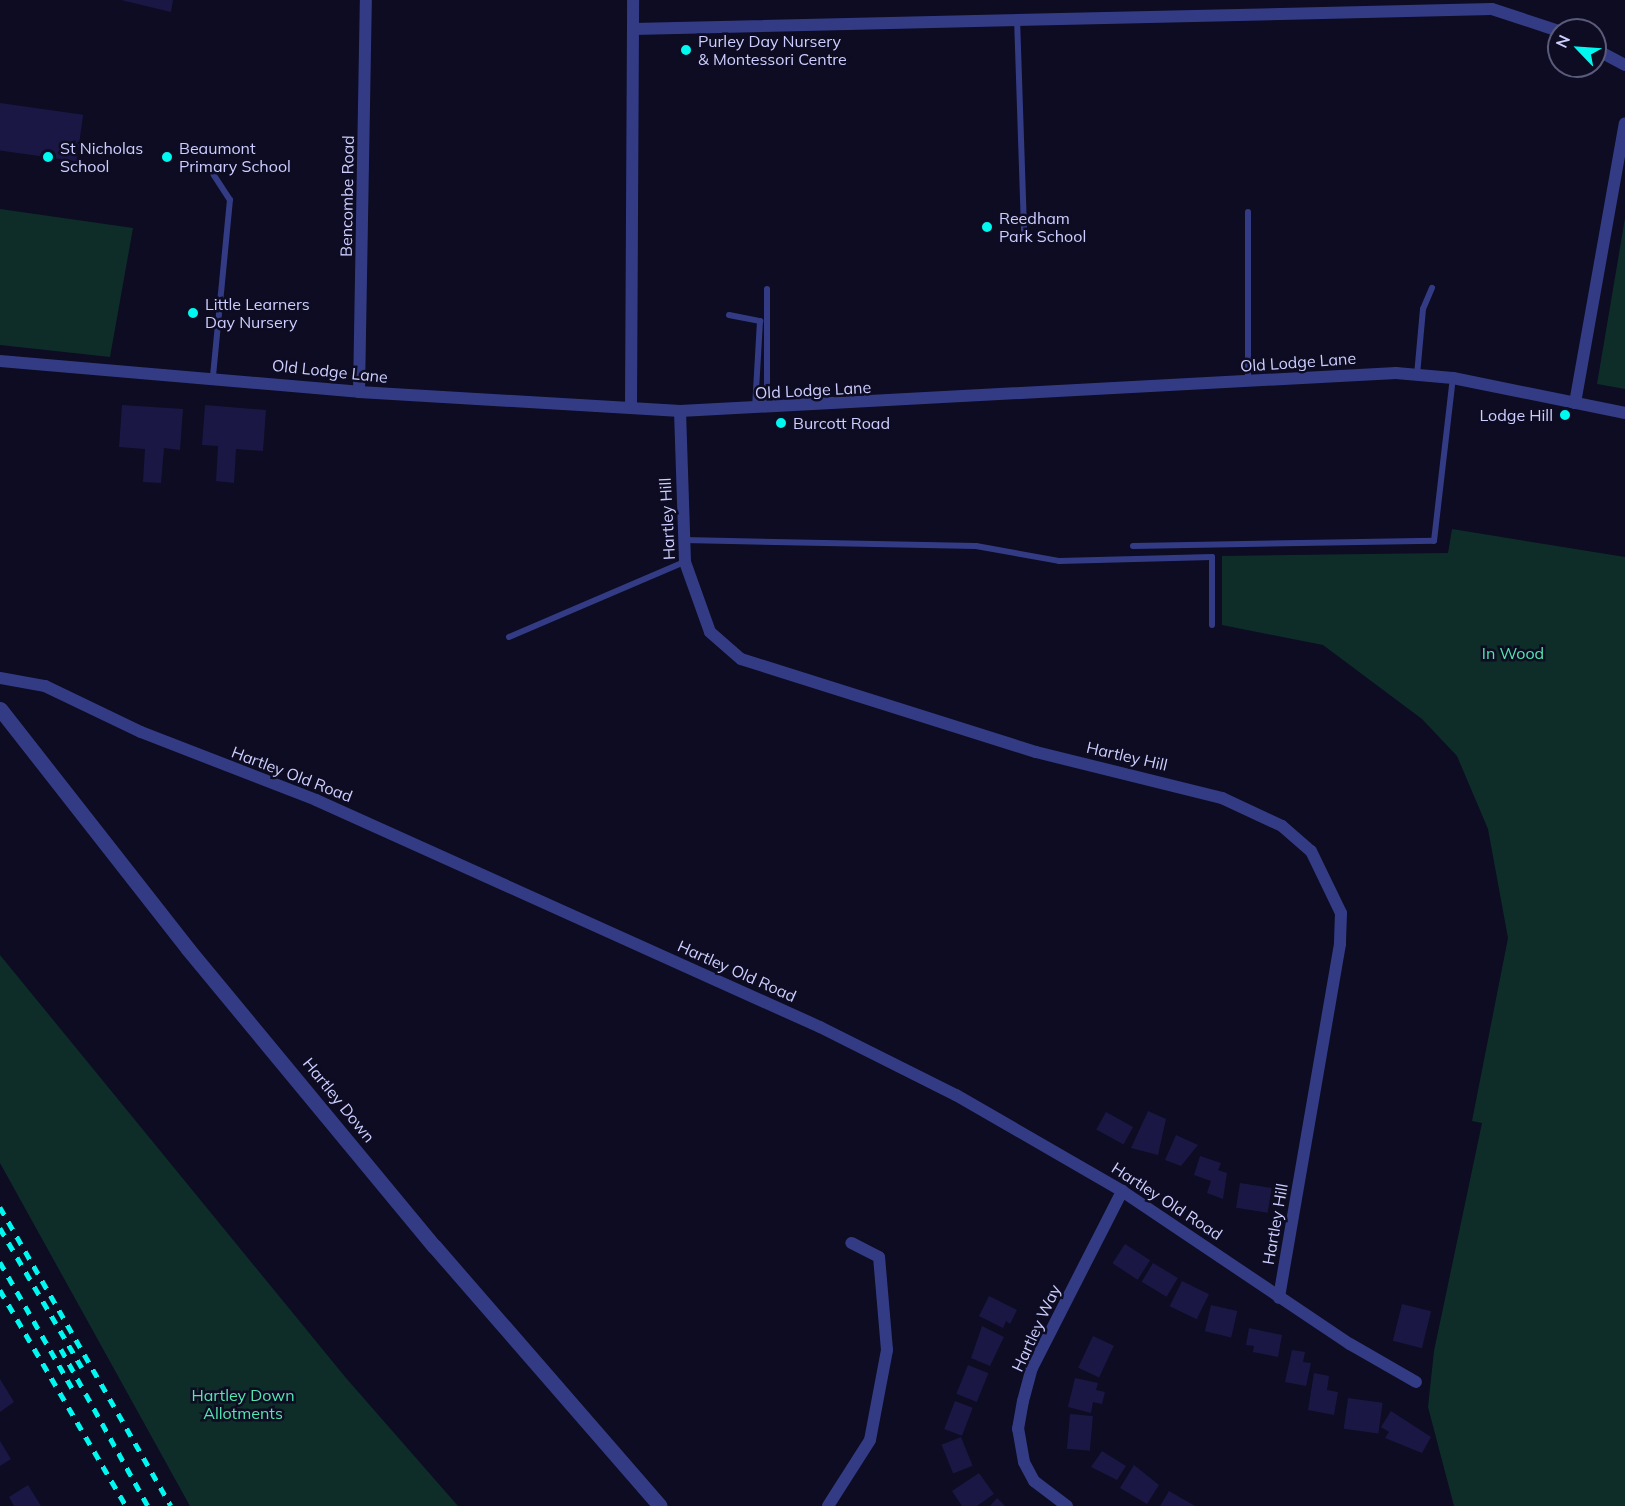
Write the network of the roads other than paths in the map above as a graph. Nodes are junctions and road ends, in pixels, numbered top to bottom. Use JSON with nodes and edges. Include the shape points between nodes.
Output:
{"nodes":[{"id":1,"x":366,"y":0,"type":"edge"},
{"id":2,"x":633,"y":0,"type":"edge"},
{"id":3,"x":1017,"y":18,"type":"junction"},
{"id":4,"x":1547,"y":27,"type":"edge"},
{"id":5,"x":633,"y":29,"type":"junction"},
{"id":6,"x":1607,"y":56,"type":"edge"},
{"id":7,"x":1625,"y":65,"type":"edge"},
{"id":8,"x":1625,"y":123,"type":"edge"},
{"id":9,"x":214,"y":175,"type":"dead end"},
{"id":10,"x":1248,"y":212,"type":"dead end"},
{"id":11,"x":1024,"y":231,"type":"dead end"},
{"id":12,"x":1432,"y":288,"type":"dead end"},
{"id":13,"x":767,"y":289,"type":"dead end"},
{"id":14,"x":729,"y":315,"type":"dead end"},
{"id":15,"x":0,"y":361,"type":"edge"},
{"id":16,"x":1417,"y":375,"type":"junction"},
{"id":17,"x":213,"y":376,"type":"junction"},
{"id":18,"x":1453,"y":378,"type":"junction"},
{"id":19,"x":1248,"y":382,"type":"junction"},
{"id":20,"x":359,"y":392,"type":"junction"},
{"id":21,"x":1575,"y":403,"type":"junction"},
{"id":22,"x":631,"y":407,"type":"junction"},
{"id":23,"x":761,"y":409,"type":"junction"},
{"id":24,"x":680,"y":411,"type":"junction"},
{"id":25,"x":1625,"y":413,"type":"edge"},
{"id":26,"x":684,"y":540,"type":"junction"},
{"id":27,"x":1133,"y":546,"type":"dead end"},
{"id":28,"x":685,"y":562,"type":"junction"},
{"id":29,"x":1212,"y":625,"type":"dead end"},
{"id":30,"x":509,"y":637,"type":"dead end"},
{"id":31,"x":0,"y":678,"type":"edge"},
{"id":32,"x":0,"y":709,"type":"edge"},
{"id":33,"x":1122,"y":1191,"type":"junction"},
{"id":34,"x":851,"y":1243,"type":"dead end"},
{"id":35,"x":1280,"y":1298,"type":"junction"},
{"id":36,"x":1416,"y":1383,"type":"dead end"},
{"id":37,"x":660,"y":1506,"type":"edge"},
{"id":38,"x":828,"y":1506,"type":"edge"},
{"id":39,"x":1066,"y":1506,"type":"edge"}],
"edges":[{"from":1,"to":20,"type":"street","name":"Bencombe Road"},
{"from":2,"to":5,"type":"street"},
{"from":3,"to":4,"type":"street","via":[[1492,9]]},
{"from":3,"to":5,"type":"street"},
{"from":3,"to":11,"type":"lane"},
{"from":5,"to":22,"type":"street"},
{"from":6,"to":7,"type":"street"},
{"from":8,"to":21,"type":"street"},
{"from":9,"to":17,"type":"lane","via":[[230,200]]},
{"from":10,"to":19,"type":"lane"},
{"from":12,"to":16,"type":"lane","via":[[1423,309]]},
{"from":13,"to":23,"type":"lane"},
{"from":14,"to":23,"type":"lane","via":[[760,321]]},
{"from":15,"to":17,"type":"street","name":"Old Lodge Lane"},
{"from":16,"to":18,"type":"street","name":"Old Lodge Lane"},
{"from":16,"to":19,"type":"street","name":"Old Lodge Lane"},
{"from":17,"to":20,"type":"street","name":"Old Lodge Lane"},
{"from":18,"to":21,"type":"street","name":"Old Lodge Lane"},
{"from":18,"to":27,"type":"lane","via":[[1434,541]]},
{"from":19,"to":23,"type":"street","name":"Old Lodge Lane"},
{"from":20,"to":22,"type":"street","name":"Old Lodge Lane"},
{"from":21,"to":25,"type":"street","name":"Old Lodge Lane"},
{"from":22,"to":24,"type":"street","name":"Old Lodge Lane"},
{"from":23,"to":24,"type":"street","name":"Old Lodge Lane"},
{"from":24,"to":26,"type":"street","name":"Hartley Hill"},
{"from":26,"to":28,"type":"street","name":"Hartley Hill"},
{"from":26,"to":29,"type":"lane","via":[[976,546],[1059,561],[1212,557]]},
{"from":28,"to":30,"type":"lane"},
{"from":28,"to":35,"type":"street","name":"Hartley Hill","via":[[710,632],[741,658],[1036,752],[1222,798],[1282,826],[1311,851],[1341,913],[1340,944]]},
{"from":31,"to":33,"type":"street","name":"Hartley Old Road","via":[[45,686],[141,732],[316,800],[738,988],[956,1095]]},
{"from":32,"to":37,"type":"street","name":"Hartley Down","via":[[188,949],[434,1246]]},
{"from":33,"to":35,"type":"street","name":"Hartley Old Road"},
{"from":33,"to":39,"type":"street","name":"Hartley Way","via":[[1032,1368],[1018,1429],[1034,1481]]},
{"from":34,"to":38,"type":"street","via":[[879,1257],[886,1350],[870,1440]]},
{"from":35,"to":36,"type":"street","name":"Hartley Old Road"}]}
